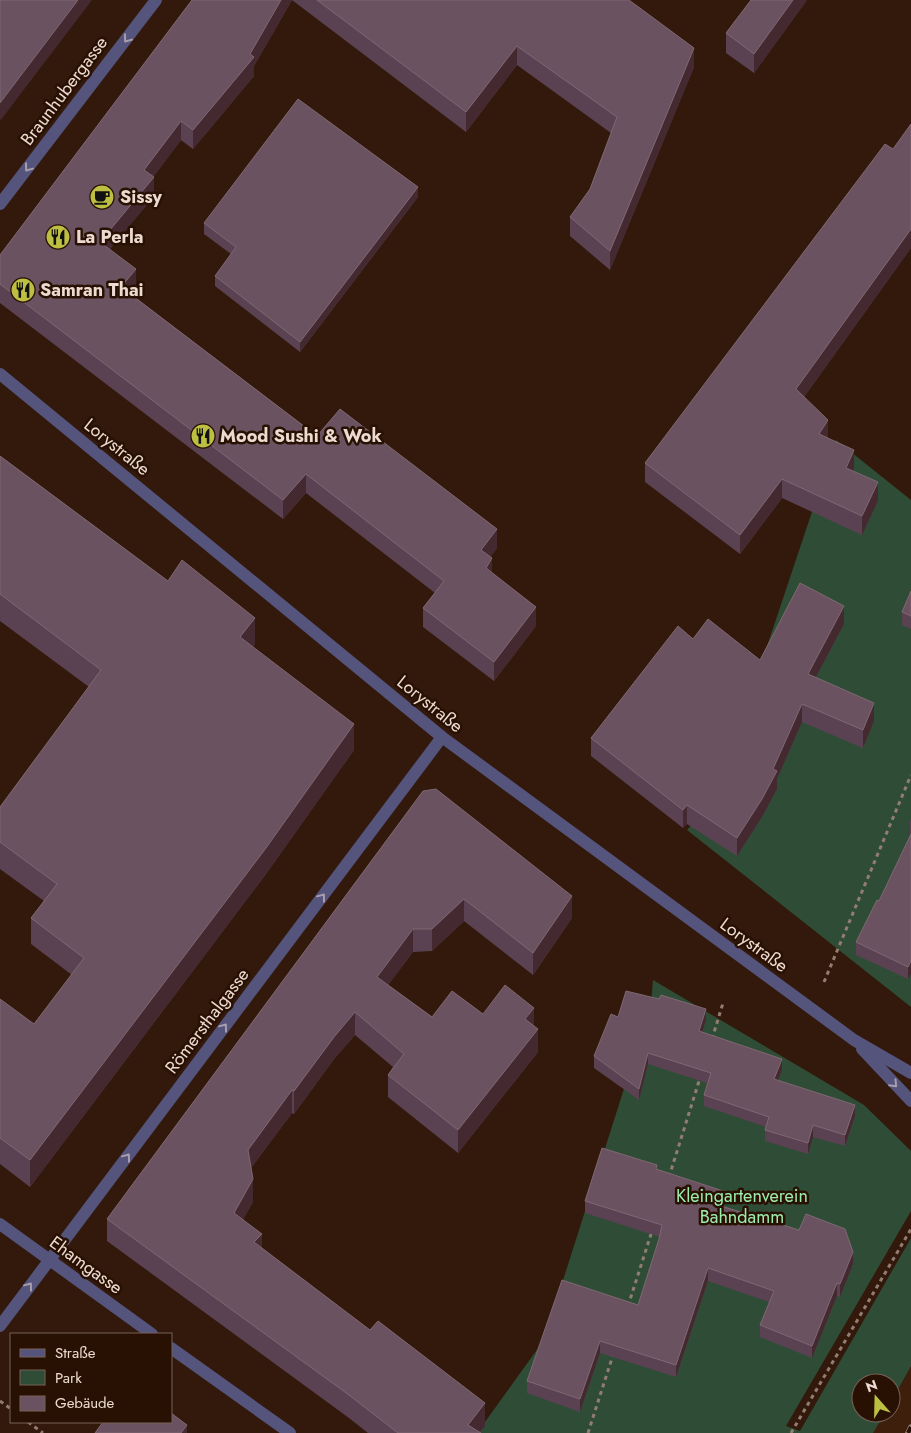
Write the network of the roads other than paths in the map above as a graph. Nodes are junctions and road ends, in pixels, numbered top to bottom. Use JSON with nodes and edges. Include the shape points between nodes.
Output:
{"nodes":[{"id":1,"x":156,"y":0,"type":"edge"},
{"id":2,"x":0,"y":204,"type":"edge"},
{"id":3,"x":0,"y":374,"type":"edge"},
{"id":4,"x":442,"y":737,"type":"junction"},
{"id":5,"x":854,"y":1040,"type":"junction"},
{"id":6,"x":911,"y":1073,"type":"edge"},
{"id":7,"x":911,"y":1101,"type":"edge"},
{"id":8,"x":0,"y":1224,"type":"edge"},
{"id":9,"x":48,"y":1260,"type":"junction"},
{"id":10,"x":0,"y":1326,"type":"edge"},
{"id":11,"x":151,"y":1333,"type":"edge"},
{"id":12,"x":172,"y":1349,"type":"edge"},
{"id":13,"x":290,"y":1433,"type":"edge"}],
"edges":[{"from":1,"to":2,"type":"street","name":"Braunhubergasse","one_way":true},
{"from":3,"to":4,"type":"street","name":"Lorystraße"},
{"from":4,"to":5,"type":"street","name":"Lorystraße"},
{"from":9,"to":4,"type":"street","name":"Römersthalgasse","one_way":true},
{"from":5,"to":6,"type":"street","name":"Lorystraße"},
{"from":5,"to":7,"type":"street","name":"Lorystraße","one_way":true},
{"from":8,"to":9,"type":"street","name":"Ehamgasse"},
{"from":10,"to":9,"type":"street","name":"Römersthalgasse","one_way":true},
{"from":9,"to":11,"type":"street","name":"Ehamgasse"},
{"from":12,"to":13,"type":"street"}]}
